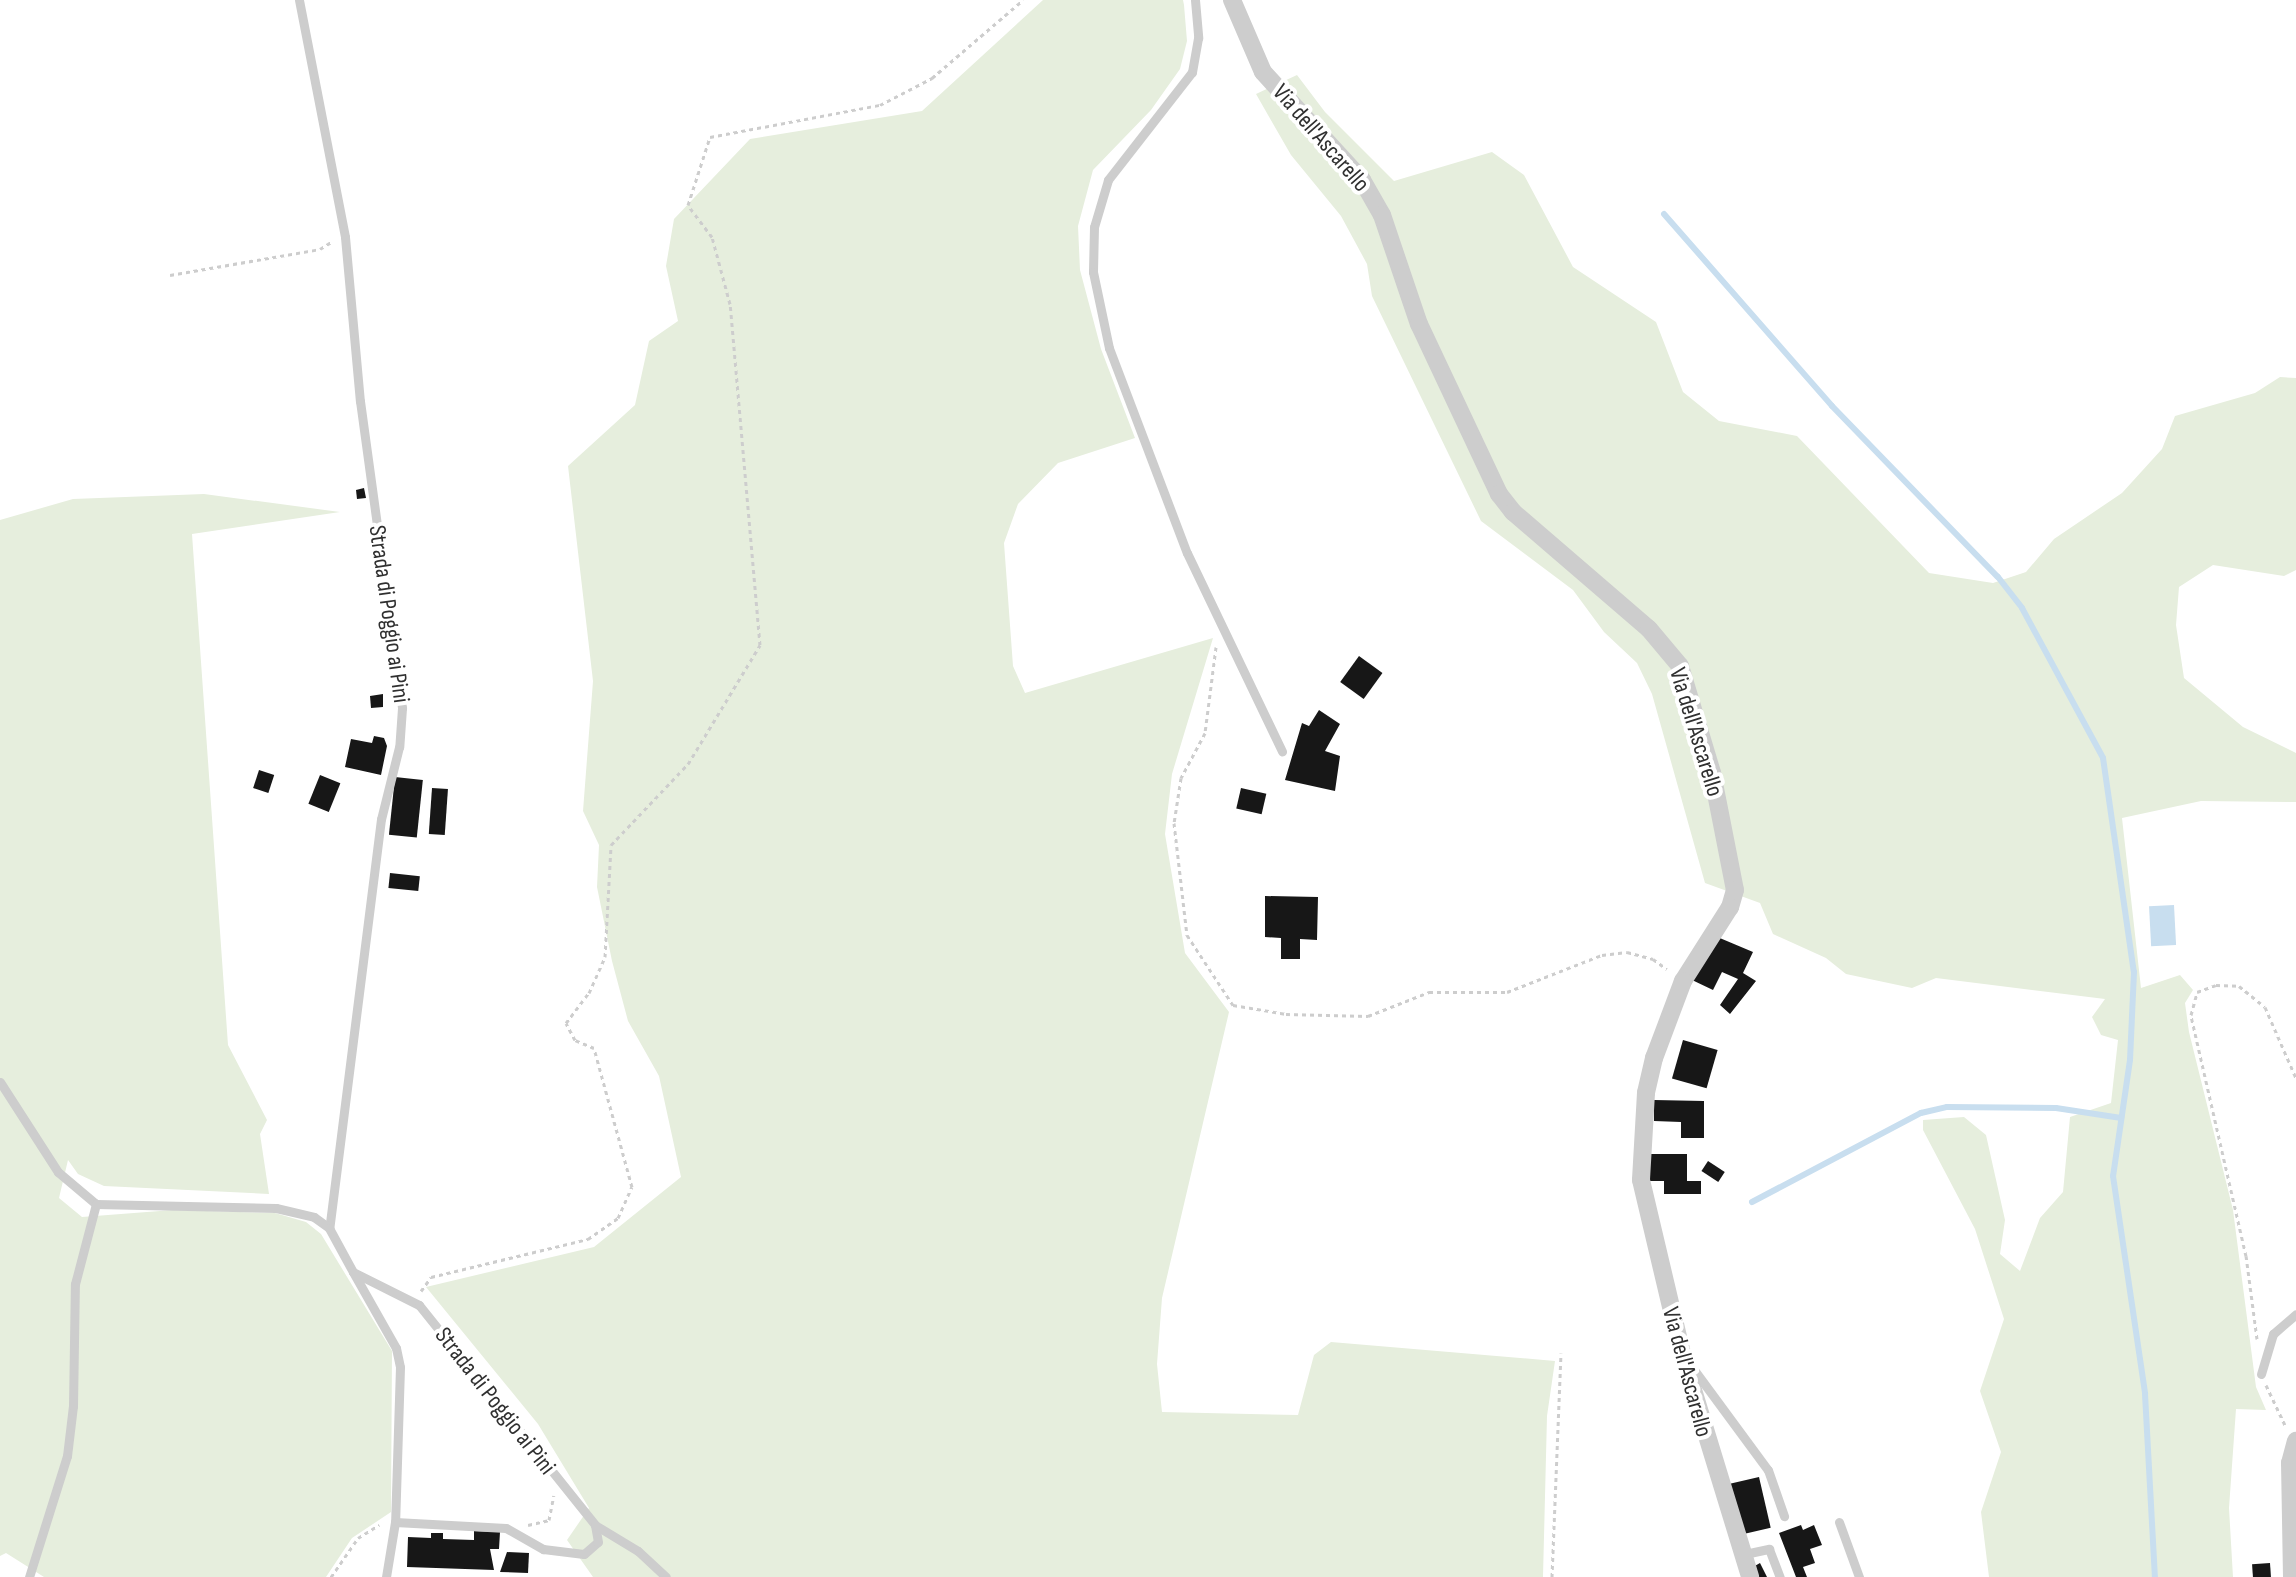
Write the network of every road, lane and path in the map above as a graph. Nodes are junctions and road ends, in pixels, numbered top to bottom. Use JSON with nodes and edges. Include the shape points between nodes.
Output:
{"nodes":[{"id":1,"x":299,"y":0,"type":"edge"},
{"id":2,"x":1023,"y":0,"type":"edge"},
{"id":3,"x":1195,"y":0,"type":"edge"},
{"id":4,"x":1232,"y":0,"type":"edge"},
{"id":5,"x":344,"y":232,"type":"junction"},
{"id":6,"x":170,"y":275,"type":"dead end"},
{"id":7,"x":1217,"y":619,"type":"junction"},
{"id":8,"x":1282,"y":751,"type":"dead end"},
{"id":9,"x":1683,"y":981,"type":"junction"},
{"id":10,"x":2296,"y":1078,"type":"edge"},
{"id":11,"x":0,"y":1082,"type":"edge"},
{"id":12,"x":96,"y":1204,"type":"junction"},
{"id":13,"x":329,"y":1228,"type":"junction"},
{"id":14,"x":353,"y":1272,"type":"junction"},
{"id":15,"x":414,"y":1301,"type":"junction"},
{"id":16,"x":2296,"y":1314,"type":"edge"},
{"id":17,"x":1561,"y":1353,"type":"dead end"},
{"id":18,"x":1682,"y":1354,"type":"junction"},
{"id":19,"x":2261,"y":1374,"type":"junction"},
{"id":20,"x":2293,"y":1437,"type":"edge"},
{"id":21,"x":562,"y":1487,"type":"junction"},
{"id":22,"x":1784,"y":1516,"type":"dead end"},
{"id":23,"x":395,"y":1518,"type":"junction"},
{"id":24,"x":1839,"y":1522,"type":"dead end"},
{"id":25,"x":595,"y":1525,"type":"junction"},
{"id":26,"x":522,"y":1539,"type":"junction"},
{"id":27,"x":1740,"y":1555,"type":"junction"},
{"id":28,"x":29,"y":1577,"type":"edge"},
{"id":29,"x":331,"y":1577,"type":"edge"},
{"id":30,"x":386,"y":1577,"type":"edge"},
{"id":31,"x":666,"y":1577,"type":"edge"},
{"id":32,"x":1552,"y":1577,"type":"edge"},
{"id":33,"x":1750,"y":1577,"type":"edge"},
{"id":34,"x":1780,"y":1577,"type":"edge"},
{"id":35,"x":1859,"y":1577,"type":"edge"},
{"id":36,"x":2292,"y":1577,"type":"edge"}],
"edges":[{"from":1,"to":5,"type":"lane","name":"Strada di Poggio ai Pini"},
{"from":2,"to":15,"type":"path","via":[[932,78],[880,105],[710,137],[688,205],[712,237],[730,304],[760,645],[688,764],[611,845],[605,957],[589,993],[566,1023],[575,1040],[594,1048],[632,1187],[618,1218],[588,1239],[431,1277]]},
{"from":3,"to":7,"type":"lane","via":[[1198,38],[1192,72],[1108,180],[1094,227],[1093,272],[1109,348]]},
{"from":4,"to":9,"type":"street","name":"Via dell'Ascarello","via":[[1263,72],[1362,180],[1382,215],[1419,324],[1499,494],[1524,522],[1649,629],[1680,666],[1712,773],[1735,890],[1730,907]]},
{"from":5,"to":6,"type":"path","via":[[320,249]]},
{"from":5,"to":13,"type":"lane","name":"Strada di Poggio ai Pini","via":[[403,727],[383,810]]},
{"from":7,"to":8,"type":"lane"},
{"from":7,"to":9,"type":"path","via":[[1205,733],[1181,778],[1174,823],[1187,935],[1233,1005],[1286,1014],[1368,1016],[1429,992],[1507,992],[1602,955],[1627,952],[1653,959]]},
{"from":9,"to":18,"type":"street","name":"Via dell'Ascarello","via":[[1646,1093],[1641,1180]]},
{"from":10,"to":19,"type":"path","via":[[2265,1007],[2239,986],[2216,985],[2197,992],[2191,1015],[2246,1256]]},
{"from":11,"to":12,"type":"lane","via":[[58,1172]]},
{"from":12,"to":13,"type":"lane","via":[[276,1208],[314,1217]]},
{"from":12,"to":28,"type":"lane","via":[[75,1284],[67,1456]]},
{"from":13,"to":14,"type":"lane"},
{"from":14,"to":15,"type":"lane","name":"Strada di Poggio ai Pini"},
{"from":14,"to":23,"type":"lane","via":[[396,1348]]},
{"from":15,"to":21,"type":"lane","name":"Strada di Poggio ai Pini","via":[[508,1410]]},
{"from":16,"to":19,"type":"lane","via":[[2273,1334]]},
{"from":17,"to":32,"type":"path"},
{"from":18,"to":22,"type":"lane","via":[[1768,1470]]},
{"from":18,"to":27,"type":"street","name":"Via dell'Ascarello"},
{"from":19,"to":20,"type":"path"},
{"from":20,"to":36,"type":"street"},
{"from":21,"to":25,"type":"lane","name":"Strada di Poggio ai Pini"},
{"from":21,"to":26,"type":"path","via":[[551,1497],[549,1520],[528,1523]]},
{"from":23,"to":26,"type":"lane","via":[[495,1526]]},
{"from":23,"to":29,"type":"path","via":[[358,1538]]},
{"from":23,"to":30,"type":"lane"},
{"from":24,"to":35,"type":"lane"},
{"from":25,"to":26,"type":"lane","via":[[598,1542],[584,1554],[543,1549]]},
{"from":25,"to":31,"type":"lane","name":"Strada di Poggio ai Pini","via":[[638,1551]]},
{"from":27,"to":33,"type":"street","name":"Via dell'Ascarello"},
{"from":27,"to":34,"type":"lane","via":[[1769,1549]]}]}
